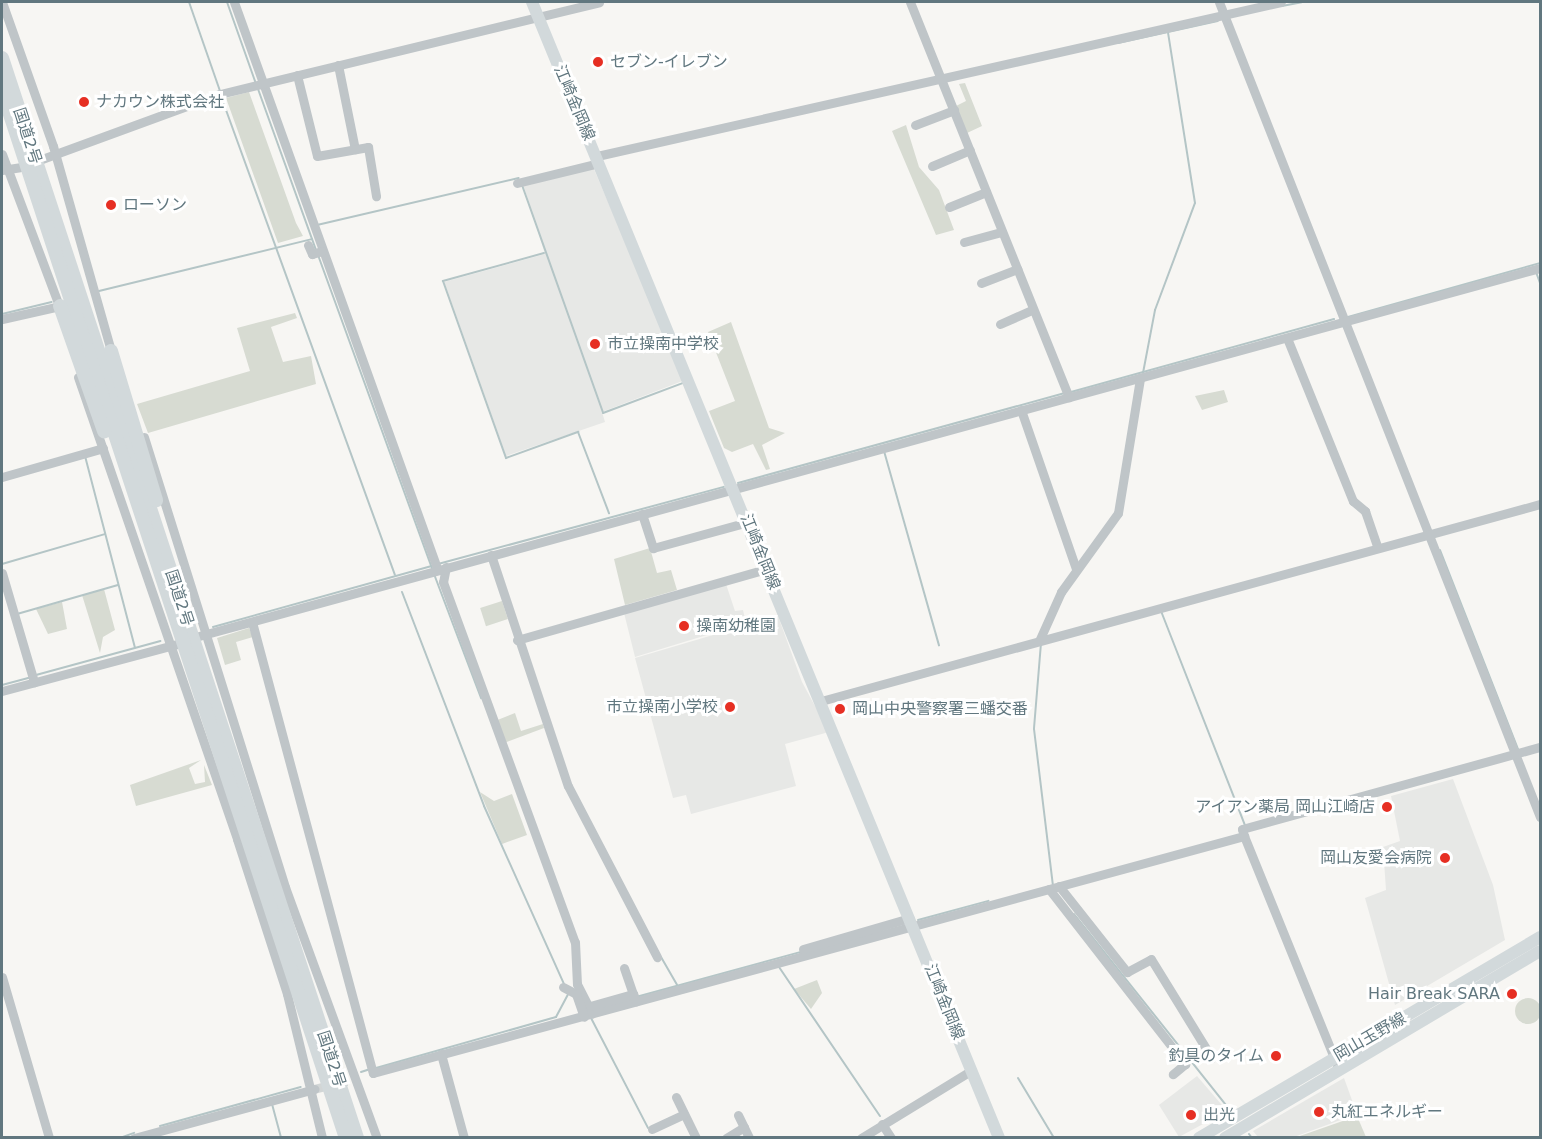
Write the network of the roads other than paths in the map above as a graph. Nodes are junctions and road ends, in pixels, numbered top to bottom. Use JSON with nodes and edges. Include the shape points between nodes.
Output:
{"nodes":[{"id":1,"x":2,"y":2,"type":"edge"},
{"id":2,"x":234,"y":2,"type":"edge"},
{"id":3,"x":531,"y":2,"type":"edge"},
{"id":4,"x":599,"y":2,"type":"edge"},
{"id":5,"x":910,"y":2,"type":"edge"},
{"id":6,"x":1219,"y":2,"type":"edge"},
{"id":7,"x":1281,"y":2,"type":"edge"},
{"id":8,"x":537,"y":16,"type":"junction"},
{"id":9,"x":1226,"y":17,"type":"junction"},
{"id":10,"x":2,"y":57,"type":"edge"},
{"id":11,"x":338,"y":65,"type":"junction"},
{"id":12,"x":297,"y":75,"type":"junction"},
{"id":13,"x":942,"y":81,"type":"junction"},
{"id":14,"x":256,"y":85,"type":"junction"},
{"id":15,"x":2,"y":90,"type":"edge"},
{"id":16,"x":954,"y":110,"type":"junction"},
{"id":17,"x":915,"y":125,"type":"dead end"},
{"id":18,"x":355,"y":149,"type":"junction"},
{"id":19,"x":970,"y":150,"type":"junction"},
{"id":20,"x":2,"y":154,"type":"edge"},
{"id":21,"x":55,"y":155,"type":"junction"},
{"id":22,"x":42,"y":159,"type":"dead end"},
{"id":23,"x":598,"y":160,"type":"junction"},
{"id":24,"x":932,"y":166,"type":"dead end"},
{"id":25,"x":20,"y":167,"type":"dead end"},
{"id":26,"x":5,"y":170,"type":"edge"},
{"id":27,"x":517,"y":183,"type":"dead end"},
{"id":28,"x":986,"y":192,"type":"junction"},
{"id":29,"x":376,"y":196,"type":"dead end"},
{"id":30,"x":949,"y":207,"type":"dead end"},
{"id":31,"x":1002,"y":232,"type":"junction"},
{"id":32,"x":964,"y":242,"type":"dead end"},
{"id":33,"x":308,"y":245,"type":"dead end"},
{"id":34,"x":318,"y":252,"type":"junction"},
{"id":35,"x":1540,"y":267,"type":"edge"},
{"id":36,"x":1017,"y":269,"type":"junction"},
{"id":37,"x":981,"y":283,"type":"dead end"},
{"id":38,"x":60,"y":306,"type":"junction"},
{"id":39,"x":1032,"y":310,"type":"junction"},
{"id":40,"x":2,"y":319,"type":"edge"},
{"id":41,"x":1346,"y":322,"type":"junction"},
{"id":42,"x":1000,"y":324,"type":"dead end"},
{"id":43,"x":1287,"y":338,"type":"junction"},
{"id":44,"x":111,"y":351,"type":"junction"},
{"id":45,"x":1142,"y":377,"type":"junction"},
{"id":46,"x":1068,"y":394,"type":"junction"},
{"id":47,"x":1021,"y":410,"type":"junction"},
{"id":48,"x":103,"y":448,"type":"junction"},
{"id":49,"x":2,"y":477,"type":"edge"},
{"id":50,"x":734,"y":489,"type":"junction"},
{"id":51,"x":1540,"y":504,"type":"edge"},
{"id":52,"x":642,"y":514,"type":"junction"},
{"id":53,"x":748,"y":522,"type":"junction"},
{"id":54,"x":1430,"y":534,"type":"junction"},
{"id":55,"x":1378,"y":548,"type":"junction"},
{"id":56,"x":153,"y":552,"type":"junction"},
{"id":57,"x":490,"y":555,"type":"junction"},
{"id":58,"x":438,"y":568,"type":"junction"},
{"id":59,"x":767,"y":569,"type":"junction"},
{"id":60,"x":1076,"y":569,"type":"junction"},
{"id":61,"x":2,"y":573,"type":"edge"},
{"id":62,"x":178,"y":595,"type":"junction"},
{"id":63,"x":252,"y":622,"type":"junction"},
{"id":64,"x":203,"y":636,"type":"junction"},
{"id":65,"x":517,"y":640,"type":"junction"},
{"id":66,"x":1040,"y":641,"type":"junction"},
{"id":67,"x":172,"y":645,"type":"junction"},
{"id":68,"x":33,"y":678,"type":"junction"},
{"id":69,"x":2,"y":692,"type":"edge"},
{"id":70,"x":821,"y":701,"type":"junction"},
{"id":71,"x":1540,"y":747,"type":"edge"},
{"id":72,"x":1516,"y":754,"type":"junction"},
{"id":73,"x":1540,"y":817,"type":"edge"},
{"id":74,"x":1245,"y":831,"type":"junction"},
{"id":75,"x":1054,"y":888,"type":"junction"},
{"id":76,"x":912,"y":922,"type":"junction"},
{"id":77,"x":1540,"y":937,"type":"edge"},
{"id":78,"x":803,"y":949,"type":"dead end"},
{"id":79,"x":1540,"y":951,"type":"edge"},
{"id":80,"x":657,"y":957,"type":"dead end"},
{"id":81,"x":624,"y":968,"type":"dead end"},
{"id":82,"x":2,"y":977,"type":"edge"},
{"id":83,"x":568,"y":990,"type":"dead end"},
{"id":84,"x":634,"y":997,"type":"junction"},
{"id":85,"x":590,"y":1012,"type":"junction"},
{"id":86,"x":330,"y":1054,"type":"junction"},
{"id":87,"x":441,"y":1054,"type":"junction"},
{"id":88,"x":1212,"y":1058,"type":"dead end"},
{"id":89,"x":1336,"y":1064,"type":"junction"},
{"id":90,"x":372,"y":1070,"type":"junction"},
{"id":91,"x":972,"y":1070,"type":"junction"},
{"id":92,"x":1173,"y":1074,"type":"dead end"},
{"id":93,"x":351,"y":1080,"type":"junction"},
{"id":94,"x":311,"y":1090,"type":"junction"},
{"id":95,"x":676,"y":1097,"type":"dead end"},
{"id":96,"x":684,"y":1114,"type":"junction"},
{"id":97,"x":738,"y":1115,"type":"dead end"},
{"id":98,"x":882,"y":1125,"type":"junction"},
{"id":99,"x":744,"y":1127,"type":"junction"},
{"id":100,"x":652,"y":1129,"type":"dead end"},
{"id":101,"x":49,"y":1137,"type":"edge"},
{"id":102,"x":134,"y":1137,"type":"edge"},
{"id":103,"x":322,"y":1137,"type":"edge"},
{"id":104,"x":346,"y":1137,"type":"edge"},
{"id":105,"x":357,"y":1137,"type":"edge"},
{"id":106,"x":362,"y":1137,"type":"edge"},
{"id":107,"x":377,"y":1137,"type":"edge"},
{"id":108,"x":464,"y":1137,"type":"edge"},
{"id":109,"x":696,"y":1137,"type":"edge"},
{"id":110,"x":726,"y":1137,"type":"edge"},
{"id":111,"x":749,"y":1137,"type":"edge"},
{"id":112,"x":861,"y":1137,"type":"edge"},
{"id":113,"x":891,"y":1137,"type":"edge"},
{"id":114,"x":999,"y":1137,"type":"edge"},
{"id":115,"x":1199,"y":1137,"type":"edge"},
{"id":116,"x":1225,"y":1137,"type":"edge"}],
"edges":[{"from":1,"to":21,"type":"street"},
{"from":2,"to":14,"type":"street"},
{"from":3,"to":8,"type":"main road","name":"江崎金岡線"},
{"from":4,"to":8,"type":"street"},
{"from":5,"to":13,"type":"street"},
{"from":6,"to":9,"type":"street"},
{"from":7,"to":9,"type":"street"},
{"from":8,"to":11,"type":"street"},
{"from":8,"to":23,"type":"main road","name":"江崎金岡線"},
{"from":9,"to":13,"type":"street"},
{"from":9,"to":41,"type":"street"},
{"from":10,"to":62,"type":"highway","name":"国道2号"},
{"from":11,"to":12,"type":"street"},
{"from":11,"to":18,"type":"street"},
{"from":12,"to":14,"type":"street"},
{"from":12,"to":18,"type":"street","via":[[317,156]]},
{"from":13,"to":16,"type":"street"},
{"from":13,"to":23,"type":"street"},
{"from":14,"to":21,"type":"street"},
{"from":14,"to":34,"type":"street","via":[[313,225]]},
{"from":15,"to":56,"type":"highway","name":"国道2号"},
{"from":16,"to":17,"type":"street"},
{"from":16,"to":19,"type":"street"},
{"from":18,"to":29,"type":"street","via":[[368,147]]},
{"from":19,"to":24,"type":"street"},
{"from":19,"to":28,"type":"street"},
{"from":20,"to":26,"type":"street"},
{"from":21,"to":22,"type":"street"},
{"from":21,"to":44,"type":"street"},
{"from":23,"to":27,"type":"street"},
{"from":23,"to":50,"type":"main road","name":"江崎金岡線"},
{"from":25,"to":26,"type":"street"},
{"from":26,"to":38,"type":"street"},
{"from":28,"to":30,"type":"street"},
{"from":28,"to":31,"type":"street"},
{"from":31,"to":32,"type":"street"},
{"from":31,"to":36,"type":"street"},
{"from":33,"to":34,"type":"street"},
{"from":34,"to":58,"type":"street"},
{"from":35,"to":41,"type":"street"},
{"from":36,"to":37,"type":"street"},
{"from":36,"to":39,"type":"street"},
{"from":38,"to":40,"type":"street"},
{"from":38,"to":48,"type":"street"},
{"from":38,"to":56,"type":"highway"},
{"from":39,"to":42,"type":"street"},
{"from":39,"to":46,"type":"street"},
{"from":41,"to":43,"type":"street"},
{"from":41,"to":54,"type":"street"},
{"from":43,"to":45,"type":"street"},
{"from":43,"to":55,"type":"street","via":[[1353,501],[1365,511]]},
{"from":44,"to":62,"type":"highway","via":[[176,567]]},
{"from":44,"to":64,"type":"street"},
{"from":45,"to":46,"type":"street"},
{"from":45,"to":60,"type":"street","via":[[1120,508]]},
{"from":46,"to":47,"type":"street"},
{"from":47,"to":50,"type":"street"},
{"from":47,"to":60,"type":"street"},
{"from":48,"to":49,"type":"street"},
{"from":48,"to":67,"type":"street"},
{"from":50,"to":52,"type":"street"},
{"from":50,"to":53,"type":"main road","name":"江崎金岡線"},
{"from":51,"to":54,"type":"street"},
{"from":52,"to":53,"type":"street","via":[[653,548]]},
{"from":52,"to":57,"type":"street"},
{"from":53,"to":59,"type":"main road","name":"江崎金岡線"},
{"from":54,"to":55,"type":"street"},
{"from":54,"to":72,"type":"street"},
{"from":55,"to":66,"type":"street"},
{"from":56,"to":104,"type":"highway","name":"国道2号"},
{"from":57,"to":58,"type":"street"},
{"from":57,"to":65,"type":"street"},
{"from":58,"to":63,"type":"street"},
{"from":58,"to":85,"type":"street","via":[[575,942],[577,984]]},
{"from":59,"to":65,"type":"street"},
{"from":59,"to":70,"type":"main road","name":"江崎金岡線"},
{"from":60,"to":66,"type":"street","via":[[1038,632]]},
{"from":61,"to":68,"type":"street"},
{"from":62,"to":86,"type":"highway","name":"国道2号"},
{"from":63,"to":64,"type":"street"},
{"from":63,"to":90,"type":"street"},
{"from":64,"to":93,"type":"street"},
{"from":65,"to":80,"type":"street","via":[[568,786]]},
{"from":66,"to":70,"type":"street"},
{"from":67,"to":68,"type":"street"},
{"from":67,"to":94,"type":"street","via":[[287,994]]},
{"from":68,"to":69,"type":"street"},
{"from":70,"to":76,"type":"main road","name":"江崎金岡線"},
{"from":71,"to":72,"type":"street"},
{"from":72,"to":73,"type":"street"},
{"from":72,"to":74,"type":"street"},
{"from":74,"to":75,"type":"street"},
{"from":74,"to":89,"type":"street"},
{"from":75,"to":76,"type":"street"},
{"from":75,"to":88,"type":"street","via":[[1127,972],[1150,959]]},
{"from":75,"to":92,"type":"street","via":[[1185,1064]]},
{"from":76,"to":78,"type":"street"},
{"from":76,"to":84,"type":"street"},
{"from":76,"to":91,"type":"main road","name":"江崎金岡線"},
{"from":77,"to":89,"type":"main road","name":"岡山玉野線"},
{"from":79,"to":89,"type":"main road","name":"岡山玉野線"},
{"from":81,"to":84,"type":"street"},
{"from":82,"to":101,"type":"street"},
{"from":83,"to":85,"type":"street"},
{"from":84,"to":85,"type":"street"},
{"from":85,"to":87,"type":"street"},
{"from":86,"to":105,"type":"highway","name":"国道2号"},
{"from":86,"to":106,"type":"highway"},
{"from":87,"to":90,"type":"street"},
{"from":87,"to":108,"type":"street"},
{"from":89,"to":115,"type":"main road","name":"岡山玉野線"},
{"from":89,"to":116,"type":"main road","name":"岡山玉野線"},
{"from":90,"to":93,"type":"street"},
{"from":91,"to":98,"type":"street"},
{"from":91,"to":114,"type":"main road","name":"江崎金岡線"},
{"from":93,"to":107,"type":"street"},
{"from":94,"to":102,"type":"street"},
{"from":94,"to":103,"type":"street"},
{"from":95,"to":96,"type":"street"},
{"from":96,"to":100,"type":"street"},
{"from":96,"to":109,"type":"street"},
{"from":97,"to":99,"type":"street"},
{"from":98,"to":112,"type":"street"},
{"from":98,"to":113,"type":"street"},
{"from":99,"to":110,"type":"street"},
{"from":99,"to":111,"type":"street"}]}
